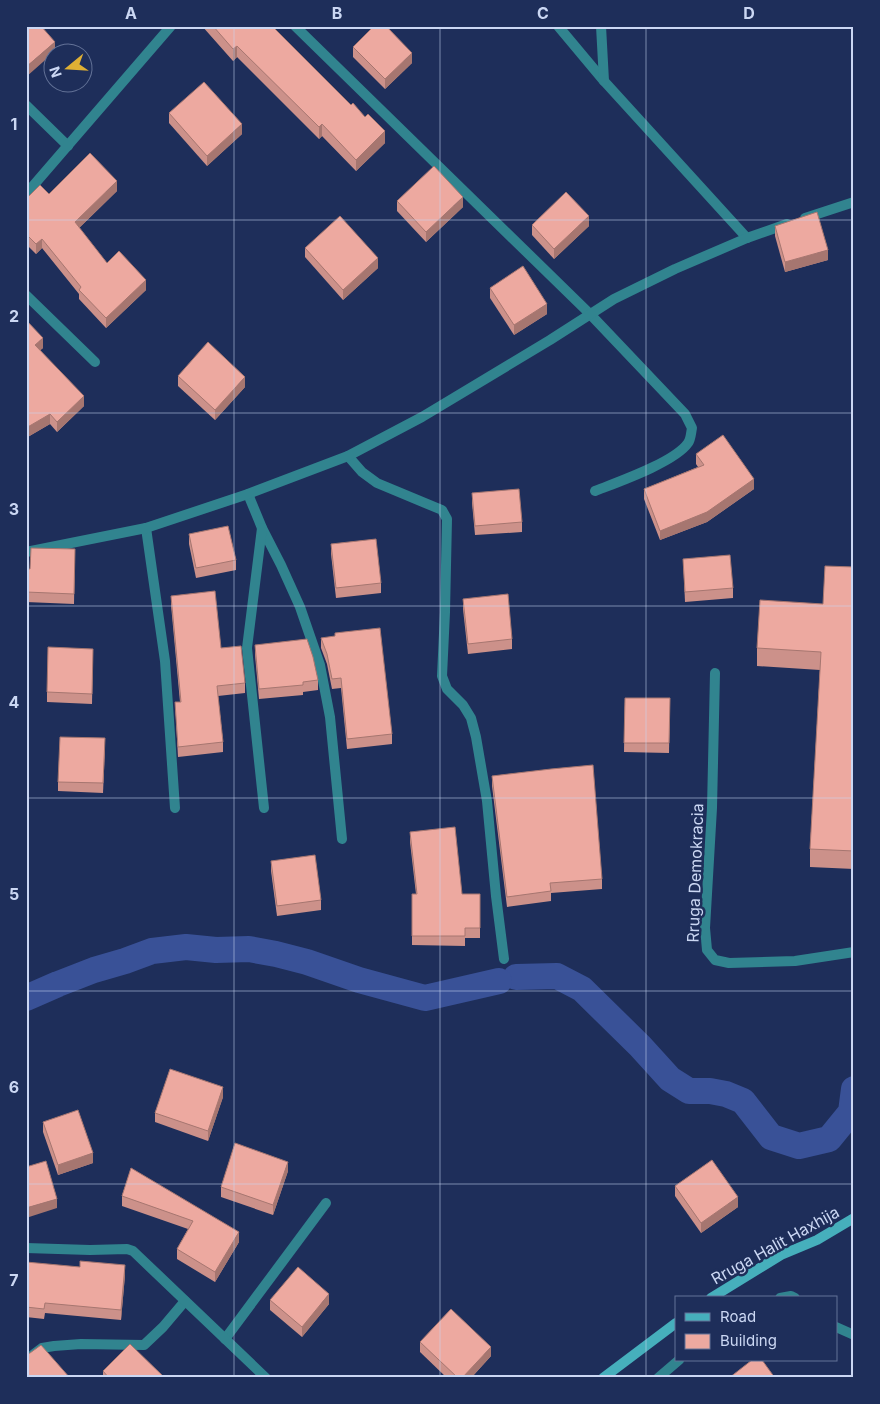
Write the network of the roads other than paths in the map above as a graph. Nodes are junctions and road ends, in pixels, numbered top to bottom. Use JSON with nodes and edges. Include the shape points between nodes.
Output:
{"nodes":[{"id":1,"x":171,"y":26,"type":"edge"},
{"id":2,"x":295,"y":26,"type":"edge"},
{"id":3,"x":558,"y":26,"type":"edge"},
{"id":4,"x":601,"y":26,"type":"edge"},
{"id":5,"x":604,"y":81,"type":"junction"},
{"id":6,"x":26,"y":105,"type":"edge"},
{"id":7,"x":68,"y":146,"type":"junction"},
{"id":8,"x":26,"y":194,"type":"edge"},
{"id":9,"x":854,"y":202,"type":"edge"},
{"id":10,"x":747,"y":238,"type":"junction"},
{"id":11,"x":26,"y":295,"type":"edge"},
{"id":12,"x":590,"y":314,"type":"junction"},
{"id":13,"x":95,"y":362,"type":"dead end"},
{"id":14,"x":348,"y":456,"type":"junction"},
{"id":15,"x":596,"y":491,"type":"dead end"},
{"id":16,"x":248,"y":494,"type":"junction"},
{"id":17,"x":146,"y":528,"type":"junction"},
{"id":18,"x":262,"y":528,"type":"junction"},
{"id":19,"x":26,"y":552,"type":"edge"},
{"id":20,"x":714,"y":673,"type":"dead end"},
{"id":21,"x":175,"y":808,"type":"dead end"},
{"id":22,"x":264,"y":808,"type":"dead end"},
{"id":23,"x":342,"y":838,"type":"dead end"},
{"id":24,"x":854,"y":952,"type":"edge"},
{"id":25,"x":504,"y":958,"type":"dead end"},
{"id":26,"x":326,"y":1203,"type":"dead end"},
{"id":27,"x":854,"y":1218,"type":"edge"},
{"id":28,"x":26,"y":1248,"type":"edge"},
{"id":29,"x":714,"y":1296,"type":"edge"},
{"id":30,"x":185,"y":1301,"type":"junction"},
{"id":31,"x":675,"y":1324,"type":"edge"},
{"id":32,"x":838,"y":1328,"type":"edge"},
{"id":33,"x":854,"y":1335,"type":"edge"},
{"id":34,"x":225,"y":1338,"type":"junction"},
{"id":35,"x":26,"y":1360,"type":"edge"},
{"id":36,"x":677,"y":1362,"type":"edge"},
{"id":37,"x":266,"y":1378,"type":"edge"},
{"id":38,"x":603,"y":1378,"type":"edge"},
{"id":39,"x":658,"y":1378,"type":"edge"}],
"edges":[{"from":1,"to":7,"type":"street"},
{"from":2,"to":12,"type":"street"},
{"from":3,"to":5,"type":"street"},
{"from":4,"to":5,"type":"street"},
{"from":5,"to":10,"type":"street"},
{"from":6,"to":7,"type":"street"},
{"from":7,"to":8,"type":"street"},
{"from":9,"to":10,"type":"street"},
{"from":10,"to":12,"type":"street","via":[[675,269]]},
{"from":11,"to":13,"type":"street"},
{"from":12,"to":14,"type":"street","via":[[422,417]]},
{"from":12,"to":15,"type":"street","via":[[685,414],[692,428],[689,441],[680,452]]},
{"from":14,"to":16,"type":"street"},
{"from":14,"to":25,"type":"street","via":[[362,472],[442,510],[447,519],[442,676],[471,718],[476,737],[487,801]]},
{"from":16,"to":17,"type":"street"},
{"from":16,"to":18,"type":"street"},
{"from":17,"to":19,"type":"street"},
{"from":17,"to":21,"type":"street","via":[[165,661]]},
{"from":18,"to":22,"type":"street","via":[[247,648]]},
{"from":18,"to":23,"type":"street","via":[[300,607],[320,665],[330,717]]},
{"from":20,"to":24,"type":"street","name":"Rruga Demokracia","via":[[712,808],[704,928],[707,950],[715,960],[729,963],[795,961]]},
{"from":26,"to":34,"type":"street"},
{"from":27,"to":29,"type":"street","name":"Rruga Halit Haxhija","via":[[817,1240],[781,1255]]},
{"from":28,"to":30,"type":"street","via":[[127,1248]]},
{"from":30,"to":34,"type":"street"},
{"from":30,"to":35,"type":"street","via":[[144,1345],[54,1346],[42,1348]]},
{"from":31,"to":38,"type":"street"},
{"from":32,"to":33,"type":"street"},
{"from":34,"to":37,"type":"street"},
{"from":36,"to":39,"type":"street"}]}
